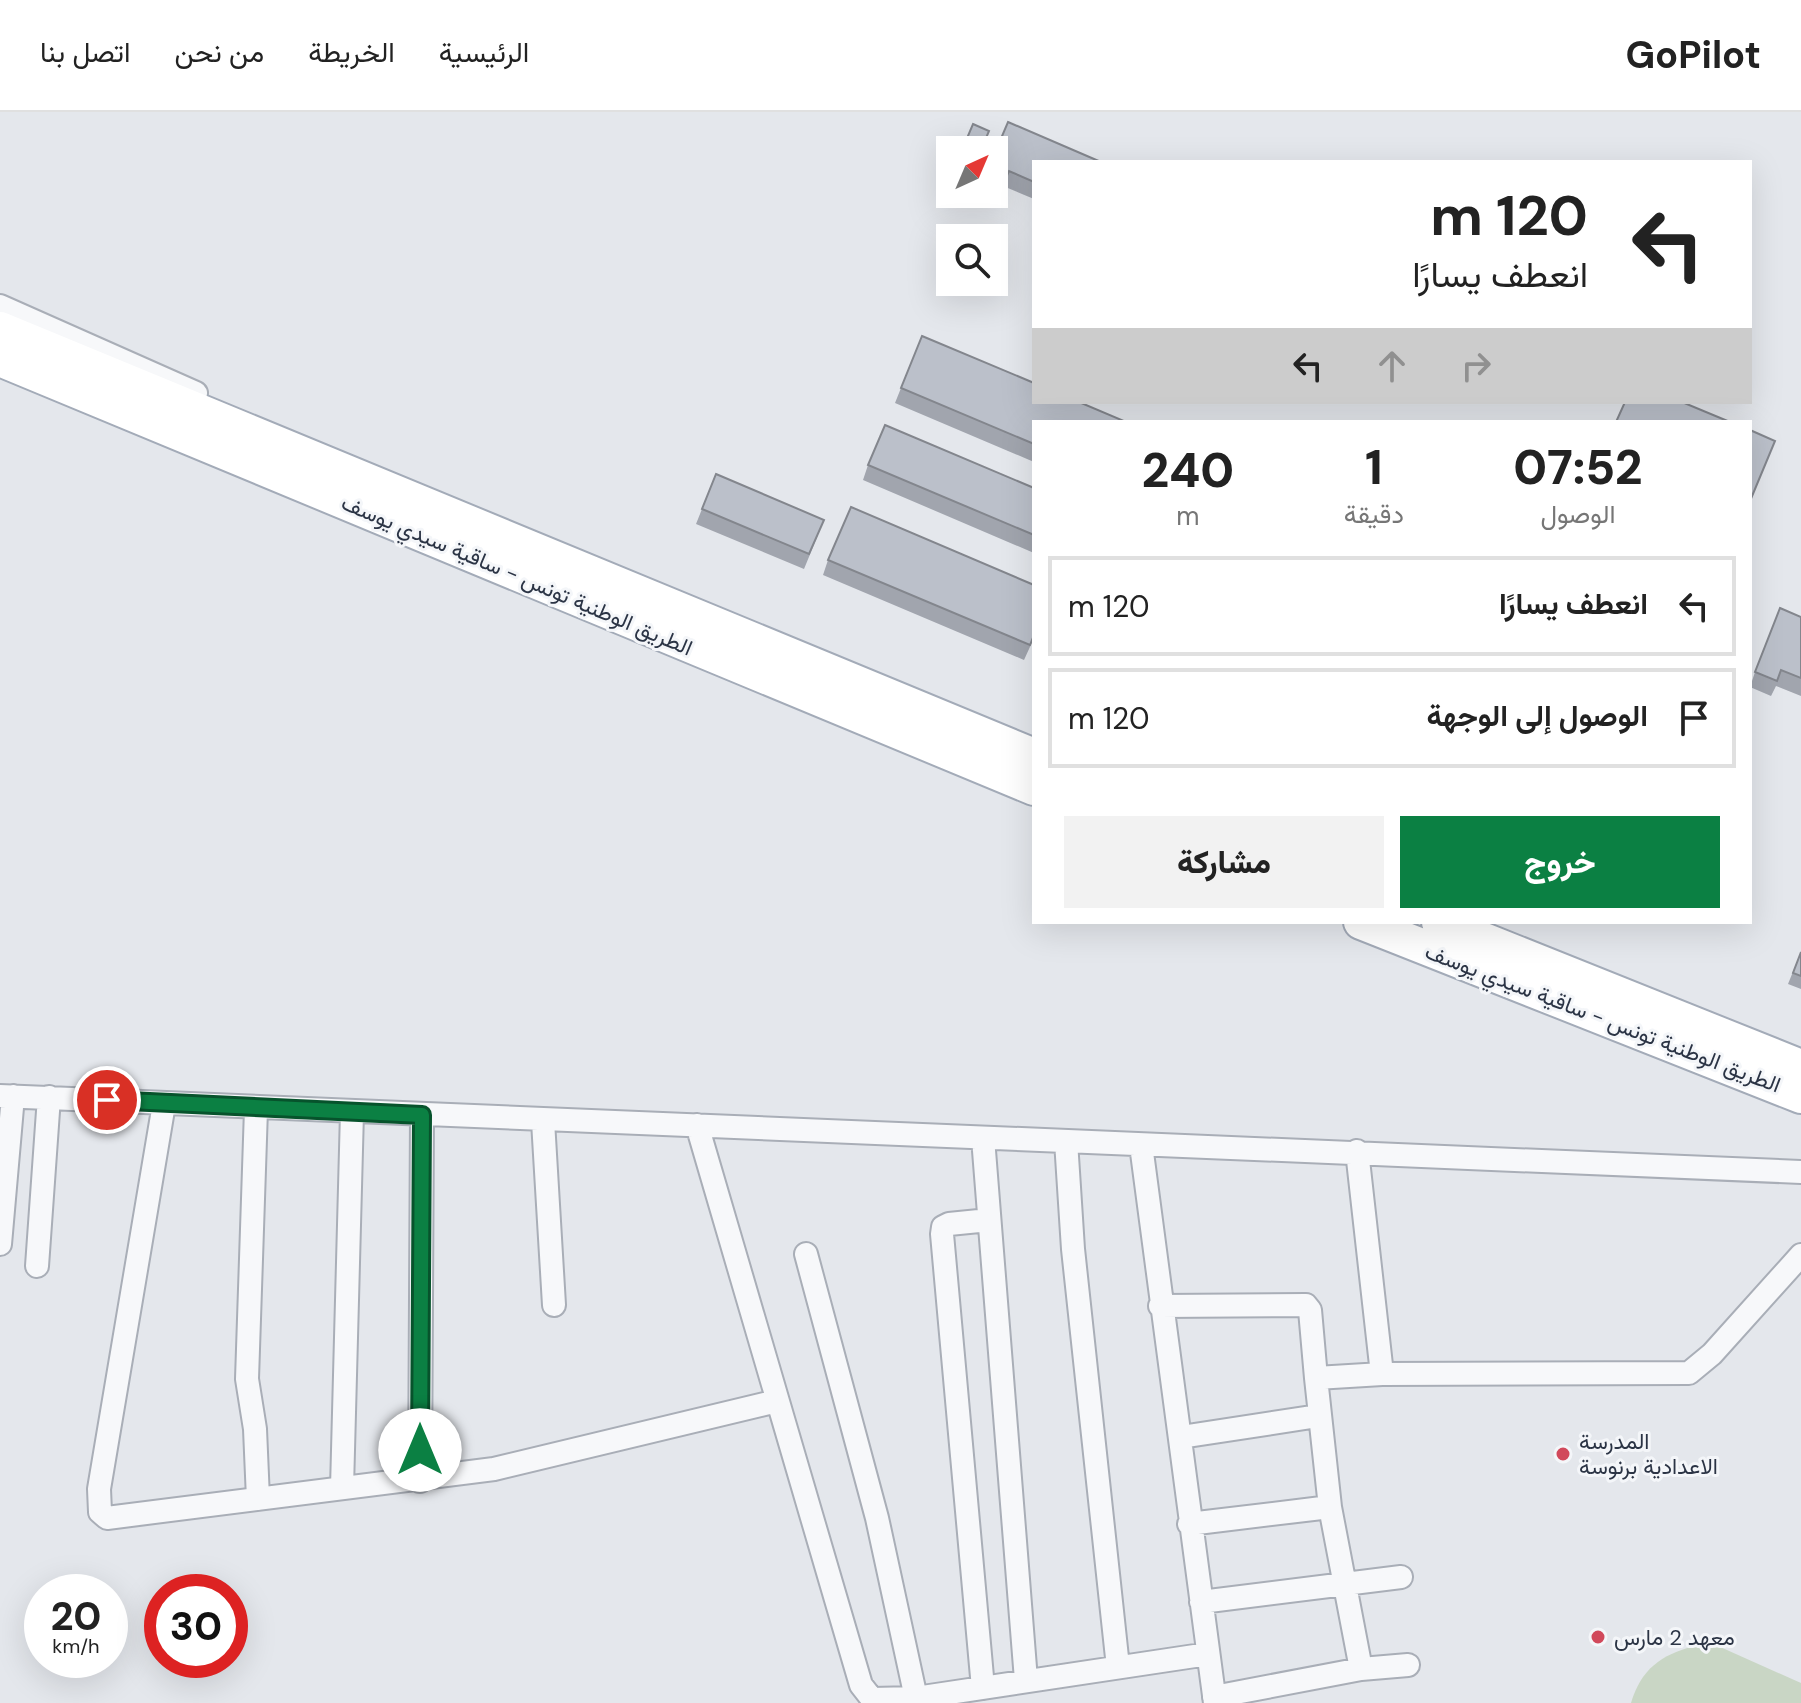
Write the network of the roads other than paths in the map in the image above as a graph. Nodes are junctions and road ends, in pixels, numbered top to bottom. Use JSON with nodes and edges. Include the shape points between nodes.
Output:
{"nodes":[{"id":1,"x":0,"y":306,"type":"edge"},
{"id":2,"x":0,"y":329,"type":"edge"},
{"id":3,"x":0,"y":359,"type":"edge"},
{"id":4,"x":256,"y":435,"type":"junction"},
{"id":5,"x":1032,"y":755,"type":"edge"},
{"id":6,"x":1032,"y":787,"type":"edge"},
{"id":7,"x":1366,"y":924,"type":"edge"},
{"id":8,"x":1444,"y":924,"type":"edge"},
{"id":9,"x":1801,"y":1067,"type":"edge"},
{"id":10,"x":7,"y":1096,"type":"edge"},
{"id":11,"x":1801,"y":1096,"type":"edge"},
{"id":12,"x":49,"y":1097,"type":"junction"},
{"id":13,"x":164,"y":1104,"type":"junction"},
{"id":14,"x":256,"y":1109,"type":"junction"},
{"id":15,"x":352,"y":1112,"type":"junction"},
{"id":16,"x":422,"y":1115,"type":"junction"},
{"id":17,"x":543,"y":1121,"type":"junction"},
{"id":18,"x":697,"y":1125,"type":"junction"},
{"id":19,"x":983,"y":1138,"type":"junction"},
{"id":20,"x":1066,"y":1141,"type":"junction"},
{"id":21,"x":1141,"y":1145,"type":"junction"},
{"id":22,"x":1357,"y":1151,"type":"junction"},
{"id":23,"x":1801,"y":1172,"type":"edge"},
{"id":24,"x":989,"y":1220,"type":"junction"},
{"id":25,"x":0,"y":1244,"type":"edge"},
{"id":26,"x":806,"y":1254,"type":"dead end"},
{"id":27,"x":1801,"y":1255,"type":"edge"},
{"id":28,"x":37,"y":1266,"type":"dead end"},
{"id":29,"x":554,"y":1305,"type":"dead end"},
{"id":30,"x":1160,"y":1306,"type":"junction"},
{"id":31,"x":1382,"y":1374,"type":"junction"},
{"id":32,"x":1316,"y":1378,"type":"junction"},
{"id":33,"x":777,"y":1401,"type":"junction"},
{"id":34,"x":1318,"y":1416,"type":"junction"},
{"id":35,"x":1181,"y":1437,"type":"junction"},
{"id":36,"x":420,"y":1481,"type":"junction"},
{"id":37,"x":342,"y":1488,"type":"junction"},
{"id":38,"x":258,"y":1499,"type":"junction"},
{"id":39,"x":1330,"y":1507,"type":"junction"},
{"id":40,"x":1189,"y":1524,"type":"junction"},
{"id":41,"x":1401,"y":1577,"type":"dead end"},
{"id":42,"x":1347,"y":1584,"type":"junction"},
{"id":43,"x":1201,"y":1602,"type":"junction"},
{"id":44,"x":1208,"y":1654,"type":"junction"},
{"id":45,"x":1408,"y":1665,"type":"dead end"},
{"id":46,"x":1118,"y":1667,"type":"junction"},
{"id":47,"x":1361,"y":1669,"type":"junction"},
{"id":48,"x":1026,"y":1680,"type":"junction"},
{"id":49,"x":983,"y":1688,"type":"junction"},
{"id":50,"x":928,"y":1699,"type":"edge"},
{"id":51,"x":1214,"y":1700,"type":"edge"}],
"edges":[{"from":1,"to":4,"type":"street","via":[[197,394]]},
{"from":2,"to":4,"type":"main road","name":"الطريق الوطنية تونس - ساقية سيدي يوسف"},
{"from":3,"to":6,"type":"main road","name":"الطريق الوطنية تونس - ساقية سيدي يوسف"},
{"from":4,"to":5,"type":"main road","name":"الطريق الوطنية تونس - ساقية سيدي يوسف"},
{"from":7,"to":11,"type":"main road","name":"الطريق الوطنية تونس - ساقية سيدي يوسف"},
{"from":8,"to":9,"type":"main road","name":"الطريق الوطنية تونس - ساقية سيدي يوسف"},
{"from":10,"to":12,"type":"street"},
{"from":10,"to":25,"type":"street"},
{"from":12,"to":13,"type":"street"},
{"from":12,"to":28,"type":"street"},
{"from":13,"to":14,"type":"street"},
{"from":13,"to":38,"type":"street","via":[[98,1504],[100,1512],[114,1519]]},
{"from":14,"to":15,"type":"street"},
{"from":14,"to":38,"type":"street","via":[[247,1379]]},
{"from":15,"to":16,"type":"street"},
{"from":15,"to":37,"type":"street"},
{"from":16,"to":17,"type":"street"},
{"from":16,"to":36,"type":"street"},
{"from":17,"to":18,"type":"street"},
{"from":17,"to":29,"type":"street"},
{"from":18,"to":19,"type":"street"},
{"from":18,"to":33,"type":"street"},
{"from":19,"to":20,"type":"street"},
{"from":19,"to":24,"type":"street"},
{"from":20,"to":21,"type":"street"},
{"from":20,"to":46,"type":"street","via":[[1075,1279]]},
{"from":21,"to":22,"type":"street"},
{"from":21,"to":30,"type":"street"},
{"from":22,"to":23,"type":"street"},
{"from":22,"to":31,"type":"street"},
{"from":24,"to":48,"type":"street"},
{"from":24,"to":49,"type":"street","via":[[949,1224],[942,1234]]},
{"from":26,"to":50,"type":"street"},
{"from":27,"to":31,"type":"street","via":[[1689,1373]]},
{"from":30,"to":32,"type":"street","via":[[1306,1305]]},
{"from":30,"to":35,"type":"street"},
{"from":31,"to":32,"type":"street"},
{"from":32,"to":34,"type":"street"},
{"from":33,"to":36,"type":"street","via":[[494,1469]]},
{"from":33,"to":50,"type":"street","via":[[861,1685],[872,1699]]},
{"from":34,"to":35,"type":"street"},
{"from":34,"to":39,"type":"street"},
{"from":35,"to":40,"type":"street"},
{"from":36,"to":37,"type":"street"},
{"from":37,"to":38,"type":"street"},
{"from":39,"to":40,"type":"street"},
{"from":39,"to":42,"type":"street"},
{"from":40,"to":43,"type":"street"},
{"from":41,"to":42,"type":"street"},
{"from":42,"to":43,"type":"street"},
{"from":42,"to":47,"type":"street"},
{"from":43,"to":44,"type":"street"},
{"from":44,"to":46,"type":"street"},
{"from":44,"to":51,"type":"street"},
{"from":45,"to":47,"type":"street"},
{"from":46,"to":48,"type":"street"},
{"from":47,"to":51,"type":"street"},
{"from":48,"to":49,"type":"street"},
{"from":49,"to":50,"type":"street"}]}
